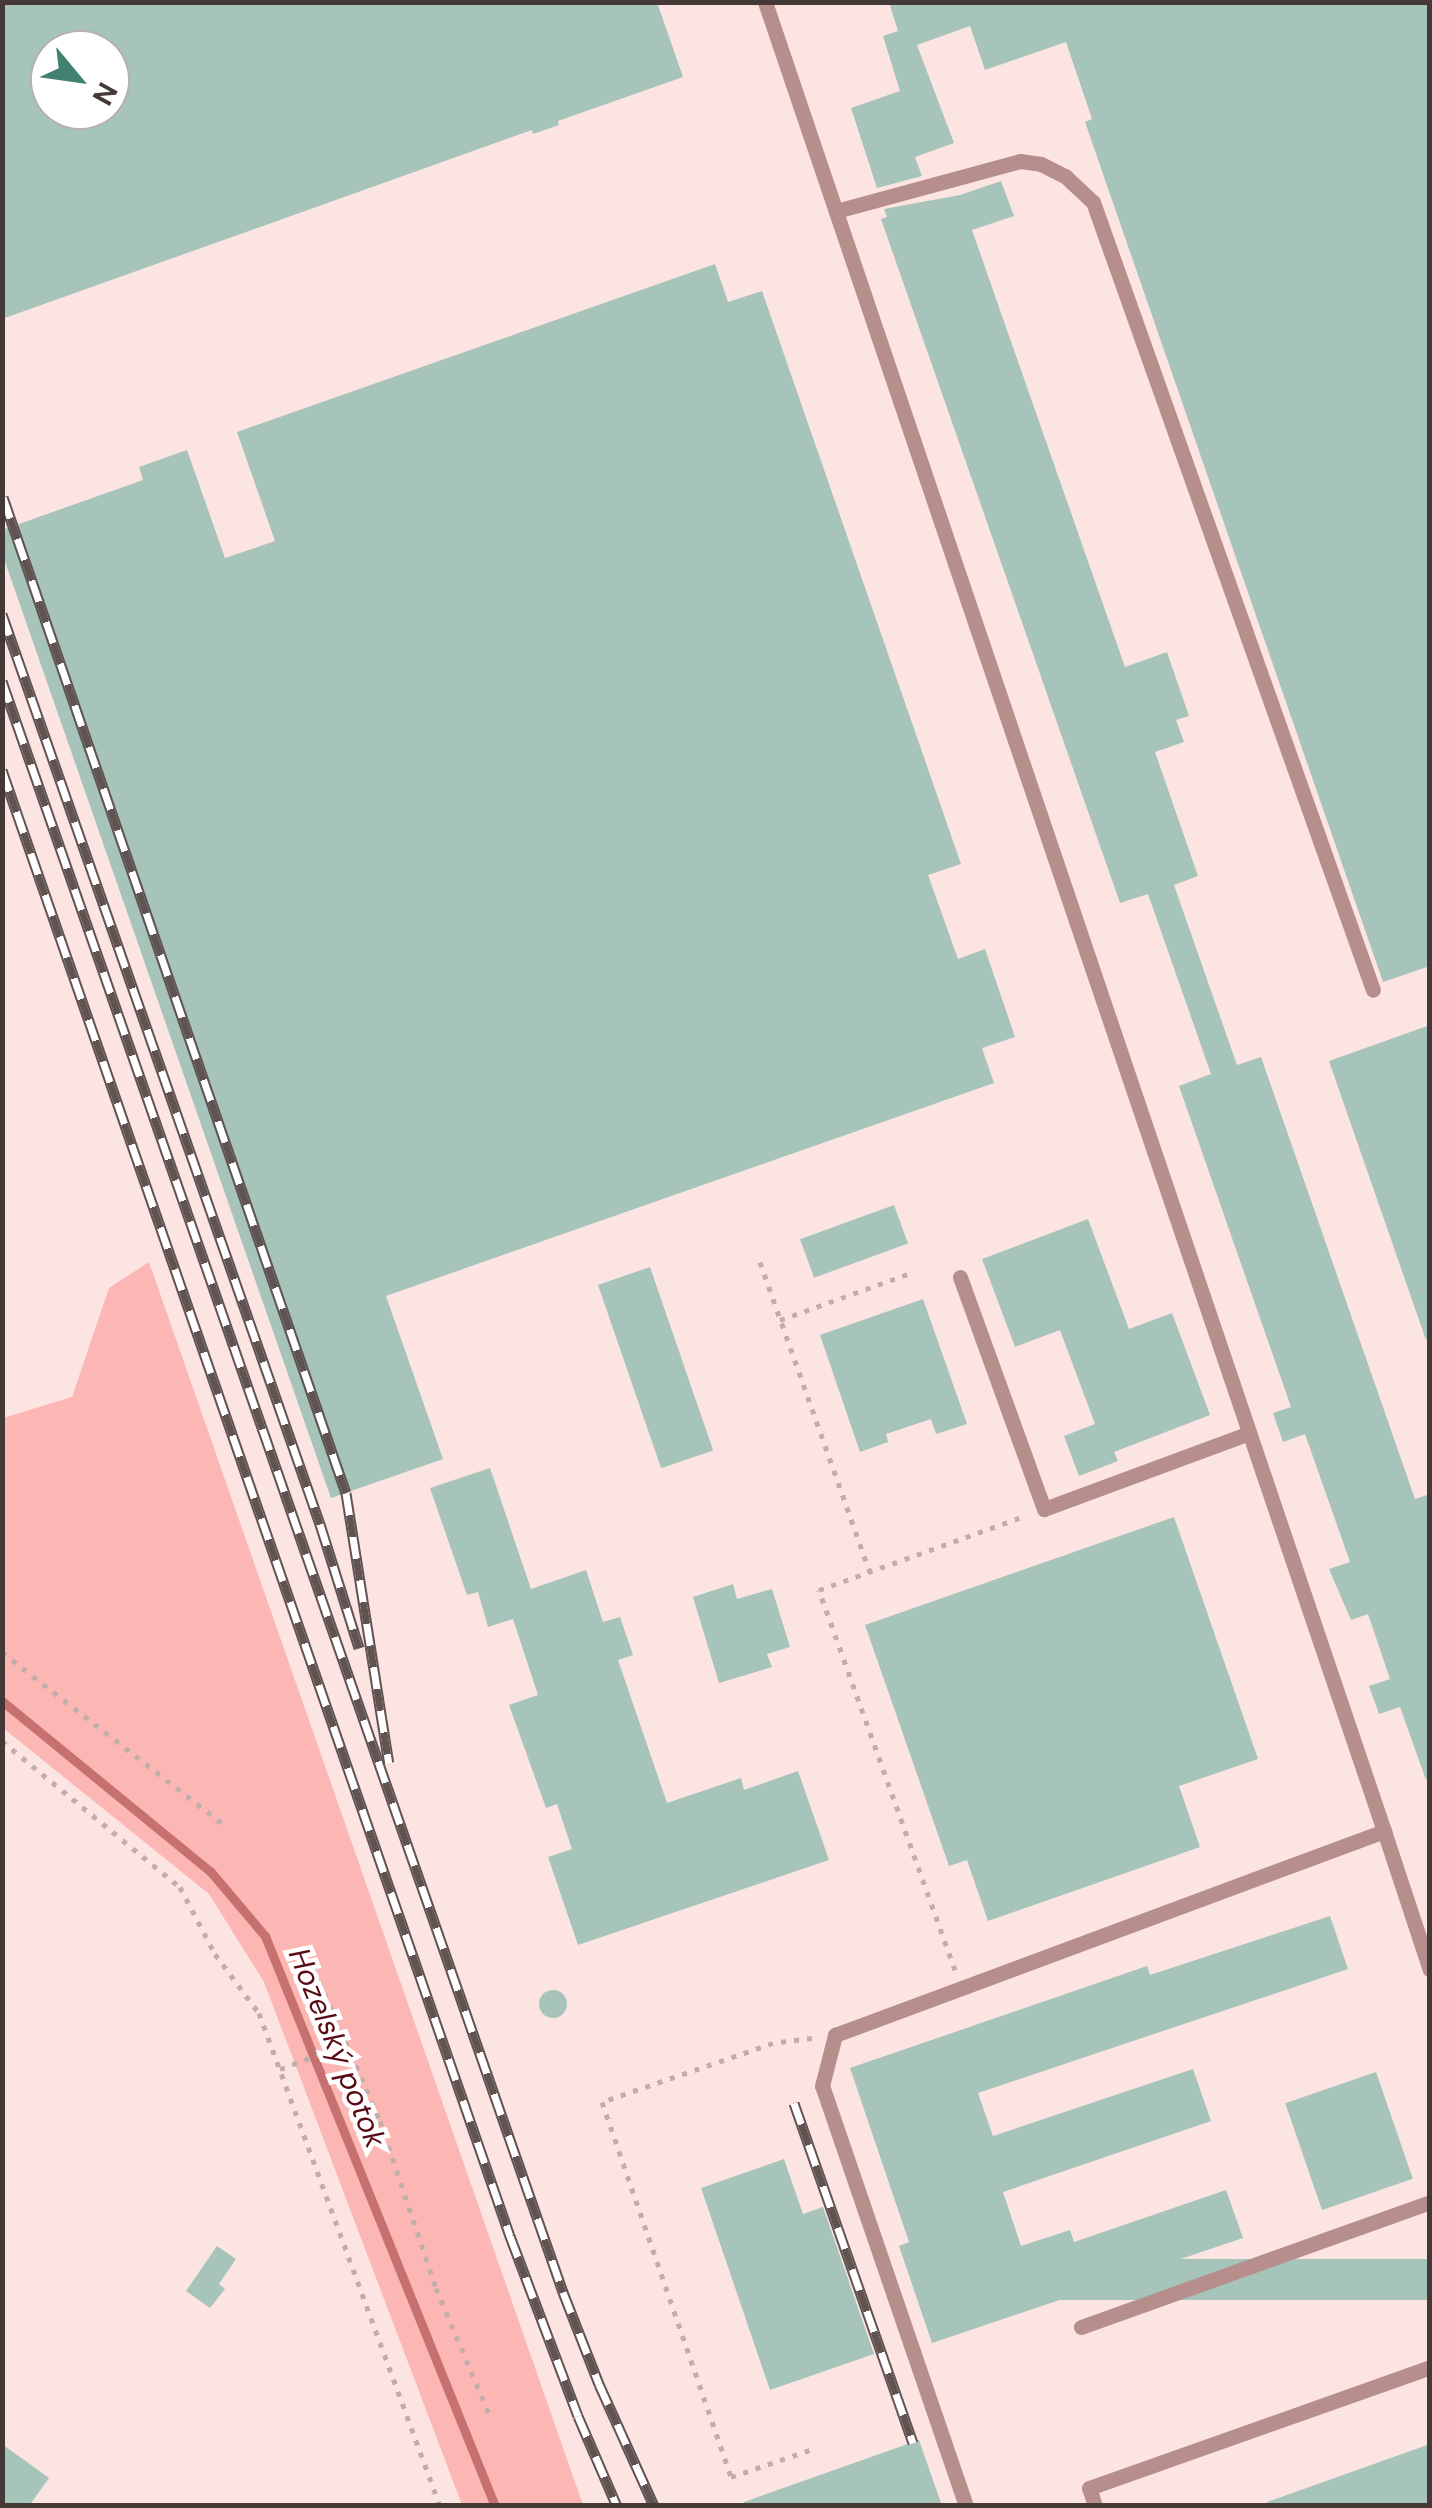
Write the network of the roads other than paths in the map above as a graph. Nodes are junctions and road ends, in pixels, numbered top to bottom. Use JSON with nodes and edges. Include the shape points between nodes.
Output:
{"nodes":[{"id":1,"x":766,"y":2,"type":"edge"},
{"id":2,"x":836,"y":211,"type":"junction"},
{"id":3,"x":1373,"y":990,"type":"dead end"},
{"id":4,"x":960,"y":1277,"type":"dead end"},
{"id":5,"x":1249,"y":1432,"type":"junction"},
{"id":6,"x":1384,"y":1832,"type":"junction"},
{"id":7,"x":1430,"y":1970,"type":"edge"},
{"id":8,"x":1430,"y":2202,"type":"edge"},
{"id":9,"x":1081,"y":2326,"type":"dead end"},
{"id":10,"x":1430,"y":2367,"type":"edge"},
{"id":11,"x":966,"y":2506,"type":"edge"},
{"id":12,"x":1095,"y":2506,"type":"edge"}],
"edges":[{"from":1,"to":2,"type":"lane"},
{"from":2,"to":3,"type":"lane","via":[[1020,161],[1065,176],[1093,202]]},
{"from":2,"to":5,"type":"lane"},
{"from":4,"to":5,"type":"lane","via":[[1044,1509]]},
{"from":5,"to":6,"type":"lane"},
{"from":6,"to":7,"type":"lane"},
{"from":6,"to":11,"type":"lane","via":[[835,2035],[822,2086]]},
{"from":8,"to":9,"type":"lane"},
{"from":10,"to":12,"type":"lane","via":[[1089,2488]]}]}
